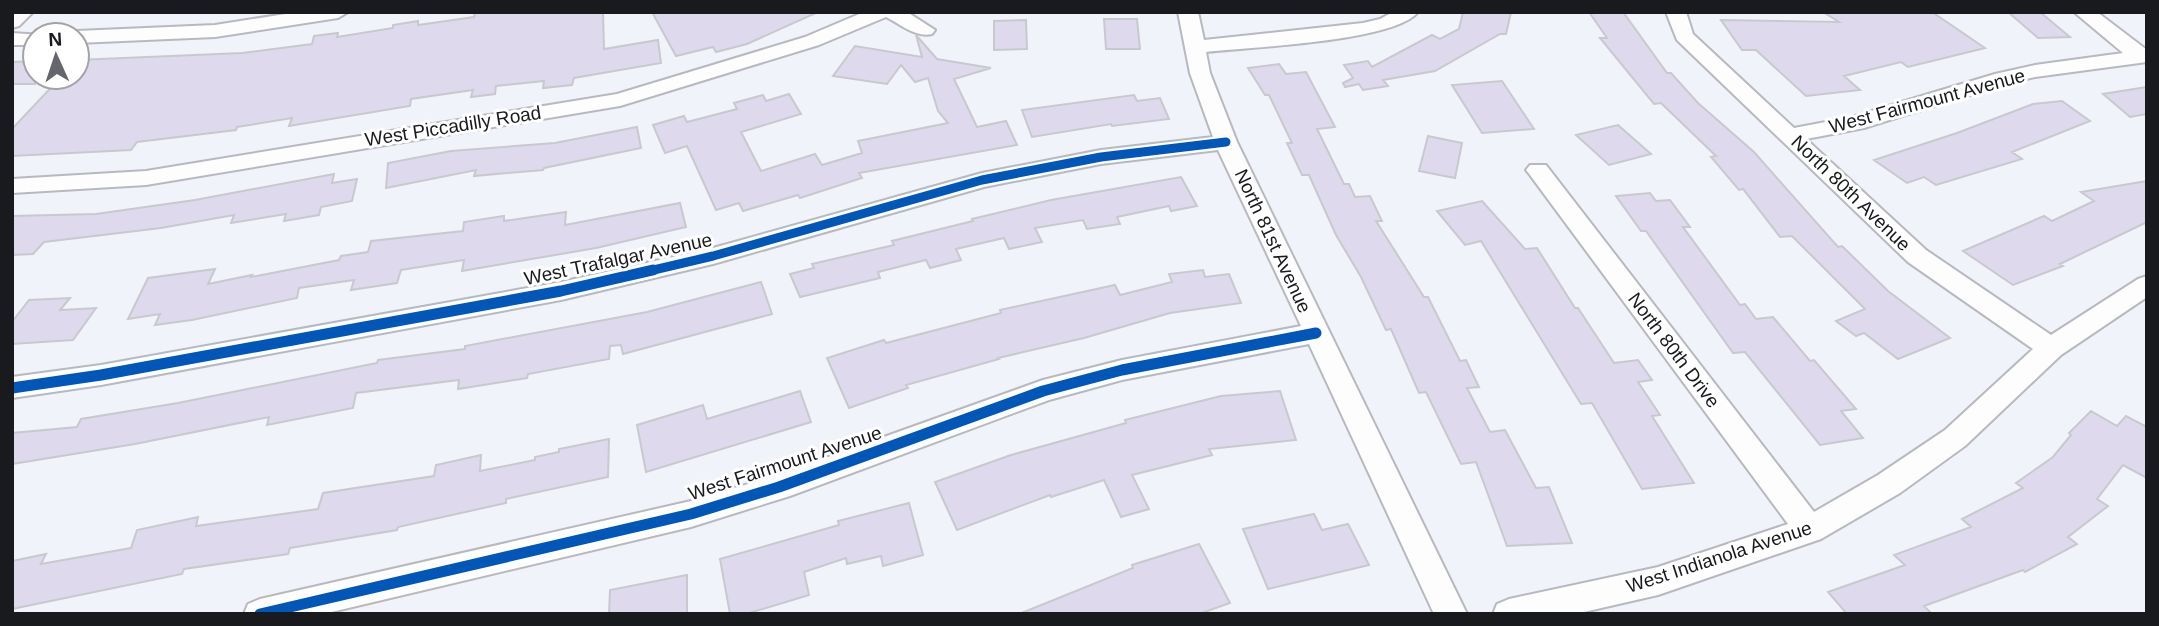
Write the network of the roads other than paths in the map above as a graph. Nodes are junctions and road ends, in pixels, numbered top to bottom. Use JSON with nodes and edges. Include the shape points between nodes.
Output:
{"nodes":[{"id":1,"x":23,"y":12,"type":"edge"},
{"id":2,"x":338,"y":12,"type":"edge"},
{"id":3,"x":881,"y":12,"type":"edge"},
{"id":4,"x":892,"y":12,"type":"edge"},
{"id":5,"x":1188,"y":12,"type":"edge"},
{"id":6,"x":1408,"y":12,"type":"edge"},
{"id":7,"x":1676,"y":12,"type":"edge"},
{"id":8,"x":2084,"y":12,"type":"edge"},
{"id":9,"x":12,"y":22,"type":"edge"},
{"id":10,"x":925,"y":30,"type":"dead end"},
{"id":11,"x":91,"y":36,"type":"edge"},
{"id":12,"x":1193,"y":47,"type":"junction"},
{"id":13,"x":2144,"y":56,"type":"edge"},
{"id":14,"x":1791,"y":135,"type":"junction"},
{"id":15,"x":1226,"y":142,"type":"junction"},
{"id":16,"x":1538,"y":170,"type":"dead end"},
{"id":17,"x":12,"y":186,"type":"edge"},
{"id":18,"x":2147,"y":285,"type":"edge"},
{"id":19,"x":1316,"y":332,"type":"junction"},
{"id":20,"x":2051,"y":348,"type":"junction"},
{"id":21,"x":12,"y":388,"type":"edge"},
{"id":22,"x":1810,"y":530,"type":"junction"},
{"id":23,"x":260,"y":614,"type":"edge"},
{"id":24,"x":1451,"y":614,"type":"edge"},
{"id":25,"x":1509,"y":614,"type":"edge"}],
"edges":[{"from":1,"to":9,"type":"street"},
{"from":2,"to":11,"type":"street","via":[[215,31]]},
{"from":3,"to":17,"type":"street","name":"West Piccadilly Road","via":[[812,41],[620,100],[146,178]]},
{"from":4,"to":10,"type":"street"},
{"from":5,"to":12,"type":"street","name":"North 81st Avenue"},
{"from":6,"to":12,"type":"street","via":[[1363,29]]},
{"from":7,"to":14,"type":"street","name":"North 80th Avenue","via":[[1684,36]]},
{"from":8,"to":13,"type":"street"},
{"from":12,"to":15,"type":"street","name":"North 81st Avenue"},
{"from":13,"to":14,"type":"street","name":"West Fairmount Avenue","via":[[1996,79],[1856,123]]},
{"from":14,"to":20,"type":"street","name":"North 80th Avenue","via":[[1917,256]]},
{"from":15,"to":19,"type":"street","name":"North 81st Avenue"},
{"from":15,"to":21,"type":"street","name":"West Trafalgar Avenue","via":[[982,180],[702,259],[572,288]]},
{"from":16,"to":22,"type":"street","name":"North 80th Drive"},
{"from":18,"to":20,"type":"street","name":"West Indianola Avenue"},
{"from":19,"to":23,"type":"street","name":"West Fairmount Avenue","via":[[1122,370],[1043,391],[779,487],[691,514]]},
{"from":19,"to":24,"type":"street","name":"North 81st Avenue"},
{"from":20,"to":22,"type":"street","name":"West Indianola Avenue","via":[[1955,438]]},
{"from":22,"to":25,"type":"street","name":"West Indianola Avenue","via":[[1658,581]]}]}
